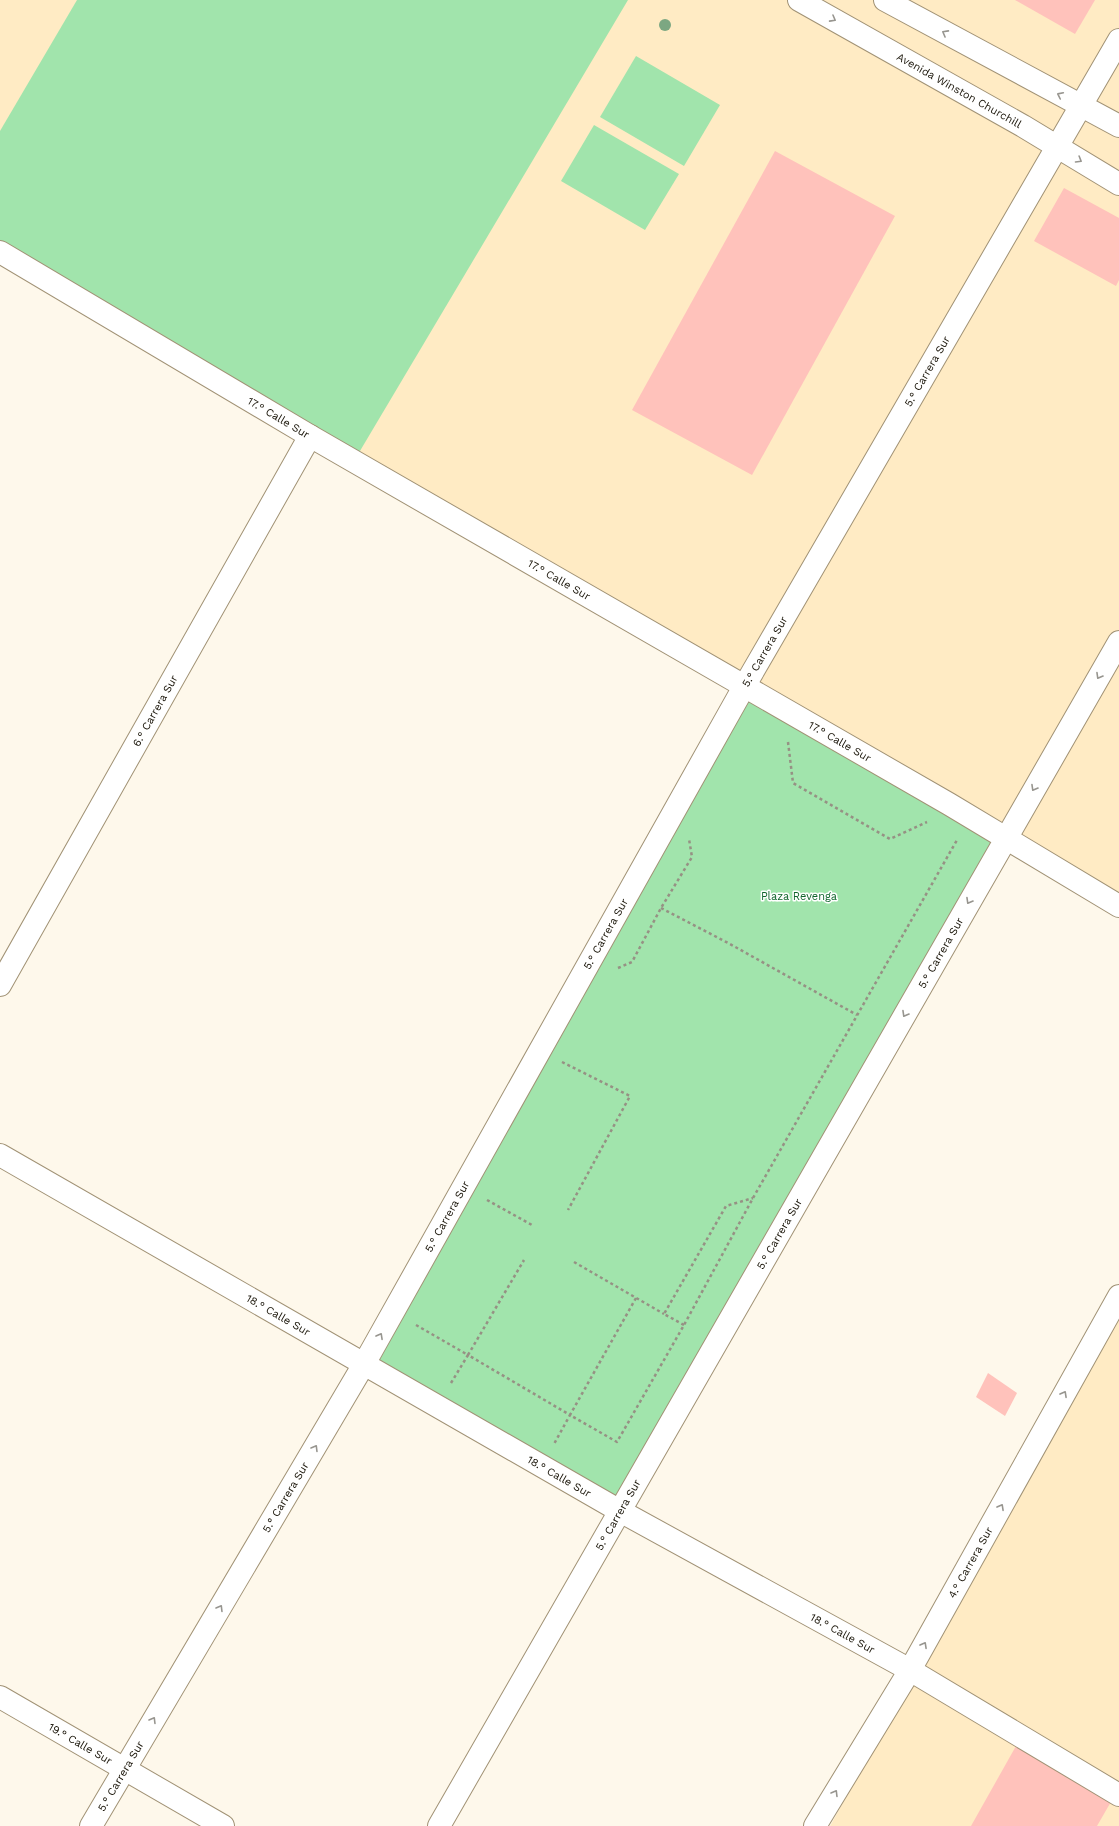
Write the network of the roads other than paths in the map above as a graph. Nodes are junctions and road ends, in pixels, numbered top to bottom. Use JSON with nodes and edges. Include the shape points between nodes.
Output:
{"nodes":[{"id":1,"x":798,"y":0,"type":"edge"},
{"id":2,"x":885,"y":0,"type":"edge"},
{"id":3,"x":1119,"y":40,"type":"edge"},
{"id":4,"x":1082,"y":105,"type":"junction"},
{"id":5,"x":1119,"y":126,"type":"edge"},
{"id":6,"x":1058,"y":148,"type":"junction"},
{"id":7,"x":1119,"y":184,"type":"edge"},
{"id":8,"x":0,"y":252,"type":"edge"},
{"id":9,"x":310,"y":436,"type":"junction"},
{"id":10,"x":1119,"y":642,"type":"edge"},
{"id":11,"x":745,"y":686,"type":"junction"},
{"id":12,"x":1006,"y":837,"type":"junction"},
{"id":13,"x":1119,"y":906,"type":"edge"},
{"id":14,"x":0,"y":986,"type":"edge"},
{"id":15,"x":0,"y":1156,"type":"edge"},
{"id":16,"x":1119,"y":1296,"type":"edge"},
{"id":17,"x":364,"y":1364,"type":"junction"},
{"id":18,"x":620,"y":1511,"type":"junction"},
{"id":19,"x":910,"y":1670,"type":"junction"},
{"id":20,"x":0,"y":1697,"type":"edge"},
{"id":21,"x":124,"y":1770,"type":"junction"},
{"id":22,"x":1119,"y":1795,"type":"edge"},
{"id":23,"x":91,"y":1826,"type":"edge"},
{"id":24,"x":224,"y":1826,"type":"edge"},
{"id":25,"x":439,"y":1826,"type":"edge"},
{"id":26,"x":815,"y":1826,"type":"edge"}],
"edges":[{"from":1,"to":6,"type":"street","name":"Avenida Winston Churchill","one_way":true},
{"from":4,"to":2,"type":"street","one_way":true},
{"from":3,"to":4,"type":"street","name":"5.° Carrera Sur"},
{"from":4,"to":5,"type":"street"},
{"from":4,"to":6,"type":"street","name":"5.° Carrera Sur"},
{"from":6,"to":7,"type":"street","name":"Avenida Winston Churchill","one_way":true},
{"from":6,"to":11,"type":"street","name":"5.° Carrera Sur"},
{"from":8,"to":9,"type":"street","name":"17.° Calle Sur"},
{"from":9,"to":11,"type":"street","name":"17.° Calle Sur"},
{"from":9,"to":14,"type":"street","name":"6.° Carrera Sur"},
{"from":10,"to":12,"type":"street","name":"5.° Carrera Sur","one_way":true},
{"from":11,"to":12,"type":"street","name":"17.° Calle Sur"},
{"from":17,"to":11,"type":"street","name":"5.° Carrera Sur","one_way":true},
{"from":12,"to":13,"type":"street","name":"17.° Calle Sur"},
{"from":12,"to":18,"type":"street","name":"5.° Carrera Sur","one_way":true},
{"from":15,"to":17,"type":"street","name":"18.° Calle Sur"},
{"from":19,"to":16,"type":"street","name":"4.° Carrera Sur","one_way":true},
{"from":17,"to":18,"type":"street","name":"18.° Calle Sur"},
{"from":21,"to":17,"type":"street","name":"5.° Carrera Sur","one_way":true},
{"from":18,"to":19,"type":"street","name":"18.° Calle Sur"},
{"from":18,"to":25,"type":"street","name":"5.° Carrera Sur"},
{"from":19,"to":22,"type":"street","name":"18.° Calle Sur"},
{"from":26,"to":19,"type":"street","name":"4.° Carrera Sur","one_way":true},
{"from":20,"to":21,"type":"street","name":"19.° Calle Sur"},
{"from":21,"to":23,"type":"street","name":"5.° Carrera Sur"},
{"from":21,"to":24,"type":"street","name":"19.° Calle Sur"}]}
